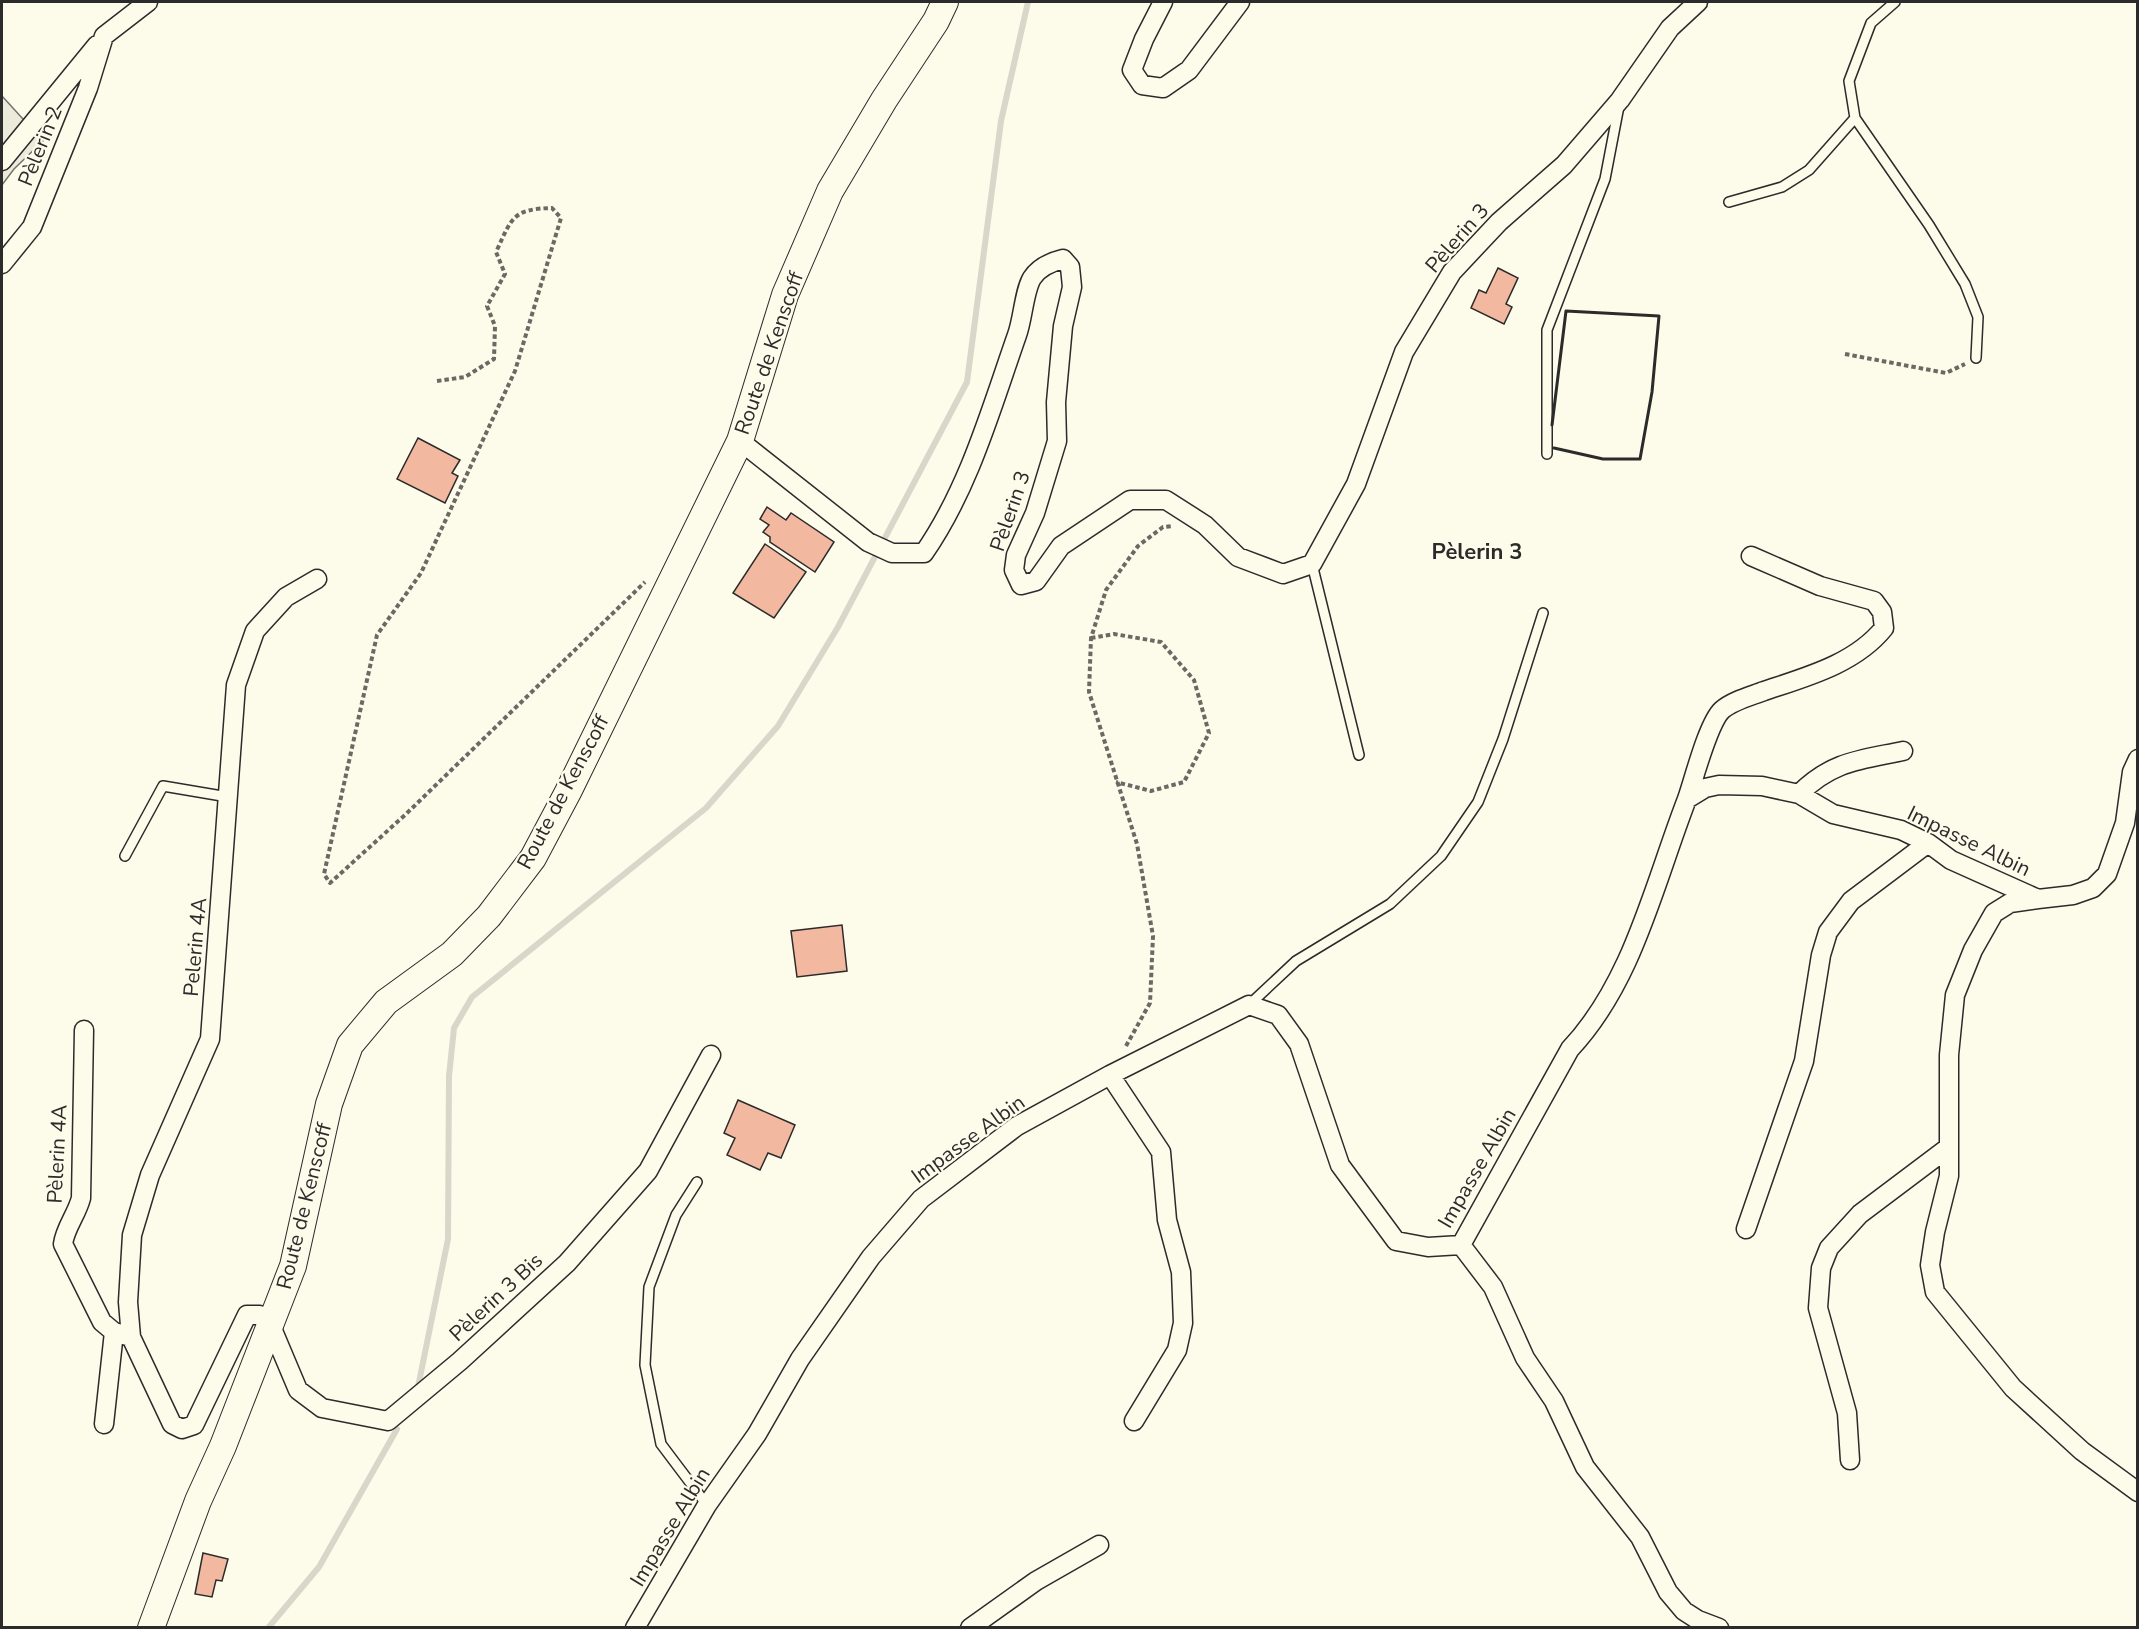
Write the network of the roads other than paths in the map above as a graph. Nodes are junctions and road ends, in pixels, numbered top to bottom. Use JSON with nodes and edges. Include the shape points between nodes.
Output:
{"nodes":[{"id":1,"x":148,"y":2,"type":"edge"},
{"id":2,"x":945,"y":2,"type":"edge"},
{"id":3,"x":1163,"y":2,"type":"edge"},
{"id":4,"x":1240,"y":2,"type":"edge"},
{"id":5,"x":1698,"y":2,"type":"edge"},
{"id":6,"x":1895,"y":2,"type":"edge"},
{"id":7,"x":104,"y":36,"type":"junction"},
{"id":8,"x":1620,"y":100,"type":"junction"},
{"id":9,"x":1855,"y":118,"type":"junction"},
{"id":10,"x":2,"y":162,"type":"edge"},
{"id":11,"x":1729,"y":202,"type":"dead end"},
{"id":12,"x":2,"y":264,"type":"edge"},
{"id":13,"x":1976,"y":358,"type":"road end"},
{"id":14,"x":740,"y":441,"type":"junction"},
{"id":15,"x":1547,"y":454,"type":"dead end"},
{"id":16,"x":1751,"y":556,"type":"dead end"},
{"id":17,"x":1312,"y":564,"type":"junction"},
{"id":18,"x":317,"y":579,"type":"dead end"},
{"id":19,"x":1543,"y":613,"type":"dead end"},
{"id":20,"x":1903,"y":751,"type":"dead end"},
{"id":21,"x":1359,"y":755,"type":"dead end"},
{"id":22,"x":2138,"y":759,"type":"edge"},
{"id":23,"x":1799,"y":794,"type":"junction"},
{"id":24,"x":228,"y":797,"type":"junction"},
{"id":25,"x":1687,"y":799,"type":"junction"},
{"id":26,"x":1928,"y":843,"type":"junction"},
{"id":27,"x":125,"y":856,"type":"dead end"},
{"id":28,"x":2038,"y":899,"type":"junction"},
{"id":29,"x":1249,"y":1005,"type":"junction"},
{"id":30,"x":84,"y":1030,"type":"dead end"},
{"id":31,"x":711,"y":1055,"type":"dead end"},
{"id":32,"x":1110,"y":1075,"type":"junction"},
{"id":33,"x":1949,"y":1147,"type":"junction"},
{"id":34,"x":697,"y":1182,"type":"dead end"},
{"id":35,"x":1746,"y":1229,"type":"dead end"},
{"id":36,"x":1461,"y":1245,"type":"junction"},
{"id":37,"x":272,"y":1326,"type":"junction"},
{"id":38,"x":123,"y":1335,"type":"junction"},
{"id":39,"x":1134,"y":1422,"type":"dead end"},
{"id":40,"x":104,"y":1424,"type":"dead end"},
{"id":41,"x":1850,"y":1460,"type":"dead end"},
{"id":42,"x":2138,"y":1492,"type":"edge"},
{"id":43,"x":707,"y":1505,"type":"junction"},
{"id":44,"x":1100,"y":1545,"type":"dead end"},
{"id":45,"x":151,"y":1628,"type":"edge"},
{"id":46,"x":634,"y":1628,"type":"edge"},
{"id":47,"x":970,"y":1628,"type":"edge"},
{"id":48,"x":1719,"y":1628,"type":"edge"}],
"edges":[{"from":1,"to":7,"type":"street","name":"Pèlerin 2"},
{"from":2,"to":14,"type":"main road","name":"Route de Kenscoff","via":[[830,191],[785,295]]},
{"from":3,"to":4,"type":"street","via":[[1132,70],[1142,86],[1163,88],[1190,70]]},
{"from":5,"to":8,"type":"street","name":"Pèlerin 3","via":[[1670,28]]},
{"from":6,"to":9,"type":"lane","via":[[1871,23],[1849,81]]},
{"from":7,"to":10,"type":"street","name":"Pèlerin 2"},
{"from":7,"to":12,"type":"street","name":"Pèlerin 2","via":[[88,88],[32,227]]},
{"from":8,"to":15,"type":"lane","via":[[1605,179],[1547,330]]},
{"from":8,"to":17,"type":"street","name":"Pèlerin 3","via":[[1564,165],[1499,222],[1452,272],[1404,352],[1356,484]]},
{"from":9,"to":11,"type":"lane","via":[[1809,170],[1782,187]]},
{"from":9,"to":13,"type":"lane","via":[[1965,284],[1978,317]]},
{"from":14,"to":17,"type":"street","name":"Pèlerin 3","via":[[868,542],[892,553],[924,553],[947,520],[988,419],[1021,325],[1032,278],[1049,262],[1062,260],[1070,267],[1072,287],[1063,326],[1056,402],[1057,441],[1035,513],[1016,555],[1014,570],[1021,585],[1036,581],[1061,546],[1130,500],[1166,500],[1205,525],[1238,557],[1283,574]]},
{"from":14,"to":37,"type":"main road","name":"Route de Kenscoff","via":[[533,858],[489,916],[452,954],[386,1002],[350,1045],[329,1104],[293,1266]]},
{"from":16,"to":25,"type":"street","via":[[1820,586],[1874,601],[1882,612],[1884,628],[1875,639],[1832,667],[1747,697],[1722,710],[1713,724]]},
{"from":17,"to":21,"type":"lane"},
{"from":18,"to":24,"type":"street","name":"Pelerin 4A","via":[[286,597],[255,631],[236,685]]},
{"from":19,"to":29,"type":"lane","via":[[1503,739],[1478,802],[1441,856],[1390,904],[1296,961]]},
{"from":20,"to":23,"type":"street","via":[[1844,764],[1816,777]]},
{"from":22,"to":28,"type":"street","name":"Impasse Albin","via":[[2132,772],[2125,823],[2107,874],[2083,892]]},
{"from":23,"to":25,"type":"street","name":"Impasse Albin","via":[[1762,786],[1719,785]]},
{"from":23,"to":26,"type":"street","name":"Impasse Albin","via":[[1833,814],[1901,830]]},
{"from":24,"to":27,"type":"lane","via":[[163,786]]},
{"from":24,"to":38,"type":"street","name":"Pelerin 4A","via":[[210,1039],[150,1175],[132,1235]]},
{"from":25,"to":36,"type":"street","name":"Impasse Albin","via":[[1615,986],[1592,1026],[1570,1049]]},
{"from":26,"to":28,"type":"street","name":"Impasse Albin","via":[[1951,860]]},
{"from":26,"to":35,"type":"street","via":[[1851,901],[1828,932],[1804,1061]]},
{"from":28,"to":33,"type":"street","via":[[2010,903],[1994,913],[1973,950],[1955,995],[1949,1055]]},
{"from":29,"to":32,"type":"street","name":"Impasse Albin"},
{"from":29,"to":36,"type":"street","name":"Impasse Albin","via":[[1278,1015],[1299,1044],[1340,1165],[1396,1241],[1428,1248]]},
{"from":30,"to":38,"type":"street","name":"Pèlerin 4A","via":[[81,1198],[63,1244],[102,1322]]},
{"from":31,"to":37,"type":"street","name":"Pèlerin 3 Bis","via":[[648,1171],[567,1263],[460,1361],[388,1420],[322,1408],[298,1390]]},
{"from":32,"to":39,"type":"street","via":[[1161,1152],[1167,1220],[1181,1272],[1183,1323],[1177,1350]]},
{"from":32,"to":43,"type":"street","name":"Impasse Albin","via":[[1017,1126],[921,1199],[871,1257]]},
{"from":33,"to":41,"type":"street","via":[[1860,1214],[1829,1248],[1821,1268],[1818,1308],[1847,1413]]},
{"from":33,"to":42,"type":"street","via":[[1949,1176],[1930,1265],[1935,1292],[2013,1388],[2082,1451]]},
{"from":34,"to":43,"type":"lane","via":[[676,1215],[649,1287],[645,1365],[661,1444]]},
{"from":36,"to":48,"type":"street","via":[[1493,1287],[1525,1358],[1554,1401],[1585,1467],[1640,1537],[1668,1592],[1684,1611]]},
{"from":37,"to":38,"type":"street","name":"Pèlerin 4A","via":[[260,1315],[247,1315],[194,1425],[188,1429],[172,1424]]},
{"from":37,"to":45,"type":"main road","name":"Route de Kenscoff","via":[[198,1501]]},
{"from":38,"to":40,"type":"street"},
{"from":43,"to":46,"type":"street","name":"Impasse Albin"},
{"from":44,"to":47,"type":"street","via":[[1036,1581]]}]}
